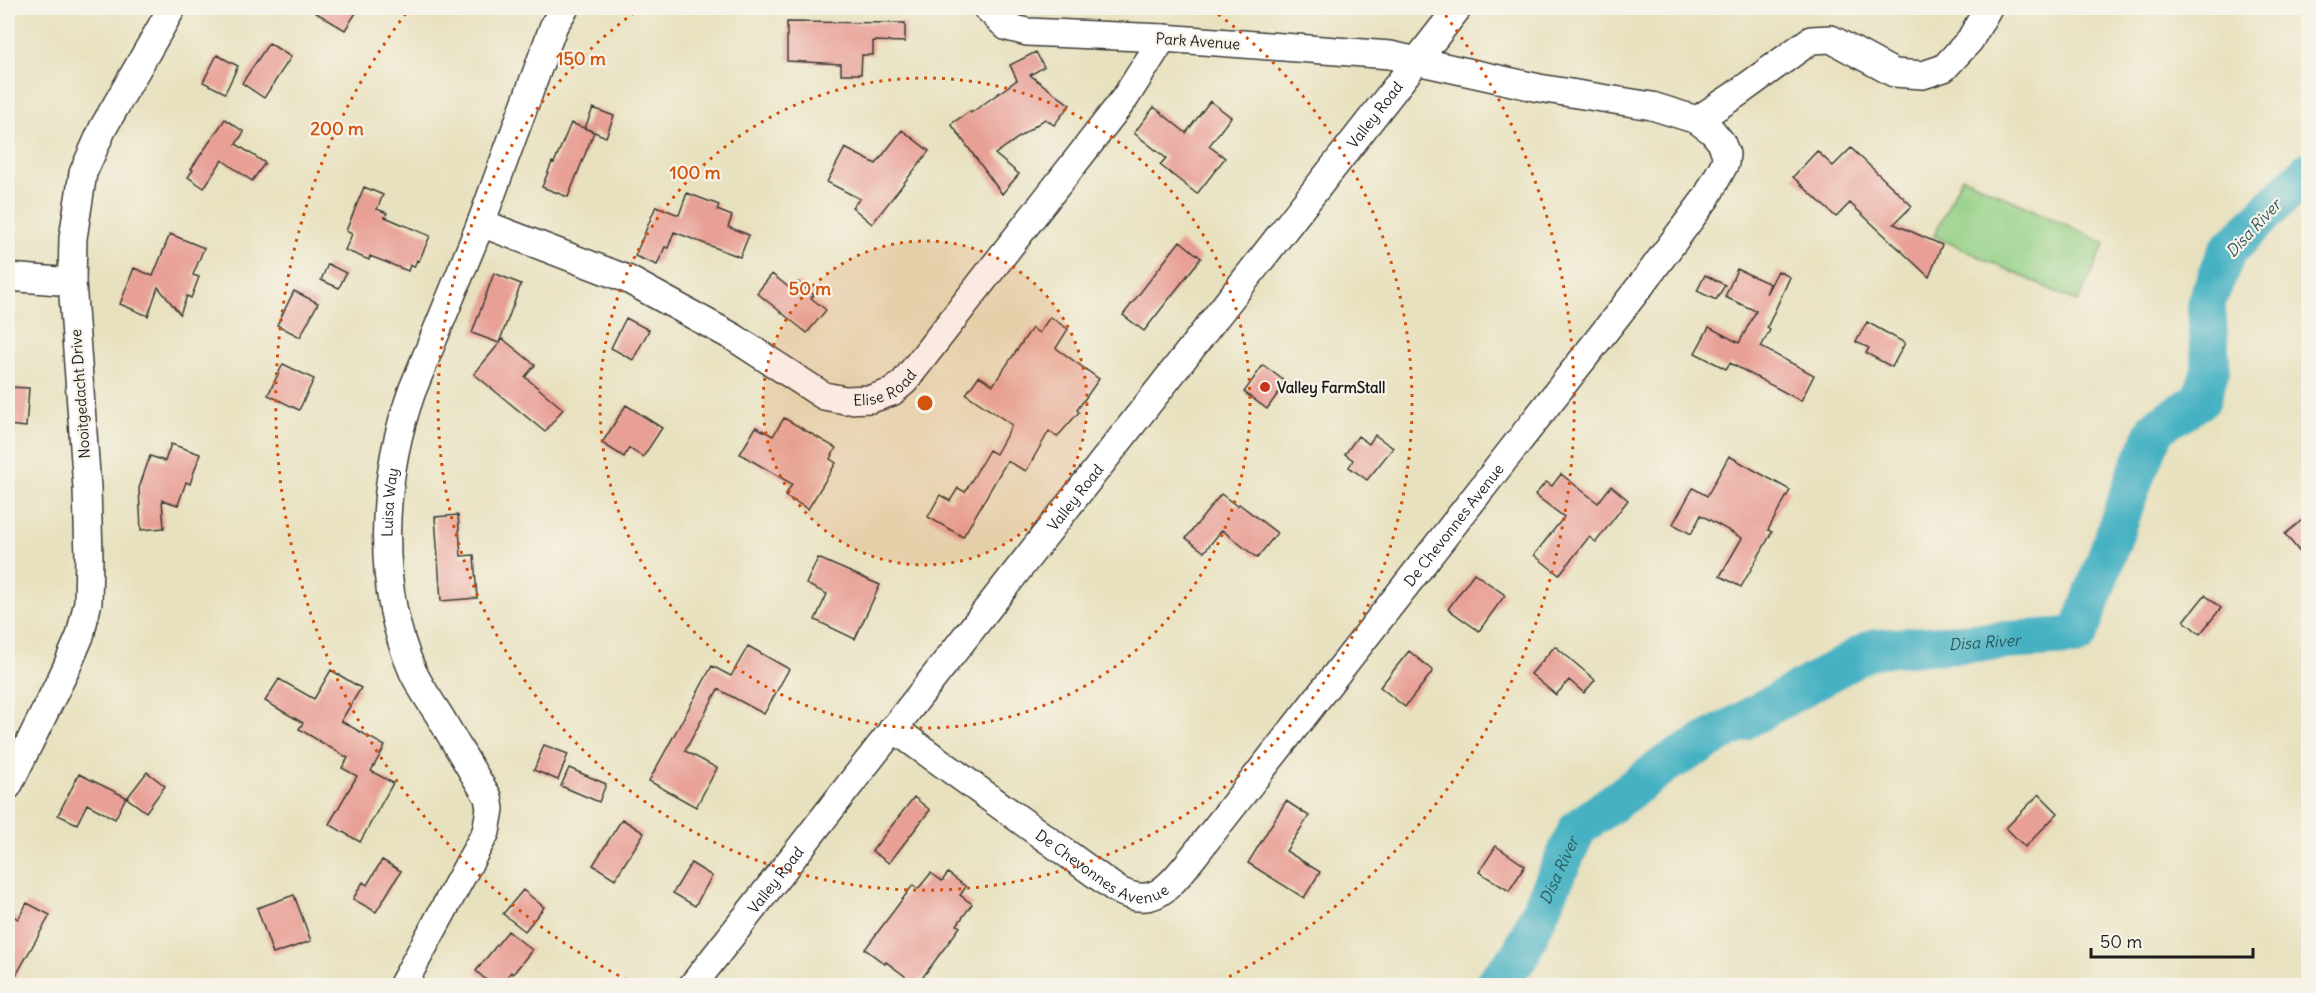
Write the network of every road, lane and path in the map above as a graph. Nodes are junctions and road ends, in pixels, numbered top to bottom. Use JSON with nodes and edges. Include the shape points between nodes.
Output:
{"nodes":[{"id":1,"x":172,"y":8,"type":"edge"},
{"id":2,"x":565,"y":8,"type":"edge"},
{"id":3,"x":987,"y":8,"type":"edge"},
{"id":4,"x":1458,"y":8,"type":"edge"},
{"id":5,"x":1988,"y":8,"type":"edge"},
{"id":6,"x":1163,"y":38,"type":"junction"},
{"id":7,"x":1418,"y":60,"type":"junction"},
{"id":8,"x":1697,"y":120,"type":"junction"},
{"id":9,"x":481,"y":224,"type":"junction"},
{"id":10,"x":8,"y":277,"type":"edge"},
{"id":11,"x":72,"y":282,"type":"junction"},
{"id":12,"x":893,"y":728,"type":"junction"},
{"id":13,"x":8,"y":786,"type":"edge"},
{"id":14,"x":402,"y":986,"type":"edge"},
{"id":15,"x":692,"y":986,"type":"edge"}],
"edges":[{"from":1,"to":11,"type":"street","name":"Nooitgedacht Drive","via":[[103,128],[83,173],[74,227]]},
{"from":2,"to":9,"type":"street","name":"Luisa Way","via":[[554,25]]},
{"from":3,"to":6,"type":"street","name":"Park Avenue","via":[[1015,30]]},
{"from":4,"to":7,"type":"street","name":"Valley Road"},
{"from":5,"to":8,"type":"street","via":[[1970,40],[1944,68],[1923,75],[1894,73],[1831,39],[1811,40]]},
{"from":6,"to":7,"type":"street","name":"Park Avenue"},
{"from":6,"to":9,"type":"street","name":"Elise Road","via":[[1125,98],[973,294],[903,381],[883,397],[845,400],[824,396],[733,337],[637,283]]},
{"from":7,"to":8,"type":"street","name":"De Chevonnes Avenue","via":[[1539,88],[1652,106]]},
{"from":7,"to":12,"type":"street","name":"Valley Road"},
{"from":8,"to":12,"type":"street","name":"De Chevonnes Avenue","via":[[1716,135],[1726,154],[1724,168],[1706,198],[1166,889],[1150,897],[1130,897]]},
{"from":9,"to":14,"type":"street","name":"Luisa Way","via":[[402,417],[387,510],[388,561],[403,644],[414,673],[488,797],[489,820]]},
{"from":10,"to":11,"type":"street"},
{"from":11,"to":13,"type":"street","name":"Nooitgedacht Drive","via":[[87,488],[88,602],[80,636],[65,671]]},
{"from":12,"to":15,"type":"street","name":"Valley Road"}]}
